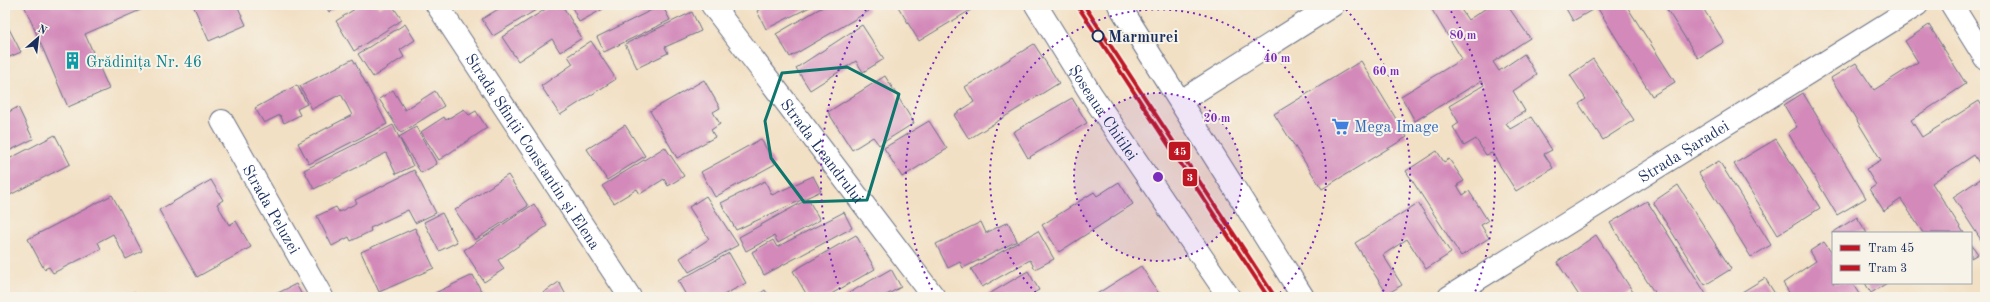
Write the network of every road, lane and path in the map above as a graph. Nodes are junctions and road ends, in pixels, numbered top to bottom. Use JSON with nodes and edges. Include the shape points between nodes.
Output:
{"nodes":[{"id":1,"x":437,"y":5,"type":"edge"},
{"id":2,"x":712,"y":5,"type":"edge"},
{"id":3,"x":1036,"y":5,"type":"edge"},
{"id":4,"x":1120,"y":5,"type":"edge"},
{"id":5,"x":1333,"y":5,"type":"edge"},
{"id":6,"x":1917,"y":5,"type":"edge"},
{"id":7,"x":1952,"y":5,"type":"edge"},
{"id":8,"x":1985,"y":58,"type":"edge"},
{"id":9,"x":1181,"y":101,"type":"junction"},
{"id":10,"x":222,"y":121,"type":"dead end"},
{"id":11,"x":322,"y":297,"type":"edge"},
{"id":12,"x":630,"y":297,"type":"edge"},
{"id":13,"x":934,"y":297,"type":"edge"},
{"id":14,"x":1229,"y":297,"type":"edge"},
{"id":15,"x":1303,"y":297,"type":"edge"},
{"id":16,"x":1449,"y":297,"type":"edge"}],
"edges":[{"from":1,"to":12,"type":"street","name":"Strada Sfinții Constantin și Elena"},
{"from":2,"to":13,"type":"street","name":"Strada Leandrului"},
{"from":3,"to":14,"type":"street","name":"Șoseaua Chitilei","via":[[1091,94]]},
{"from":4,"to":9,"type":"street"},
{"from":5,"to":9,"type":"street"},
{"from":6,"to":16,"type":"street","name":"Strada Șaradei"},
{"from":7,"to":8,"type":"street"},
{"from":9,"to":15,"type":"street"},
{"from":10,"to":11,"type":"street","name":"Strada Peluzei"}]}
